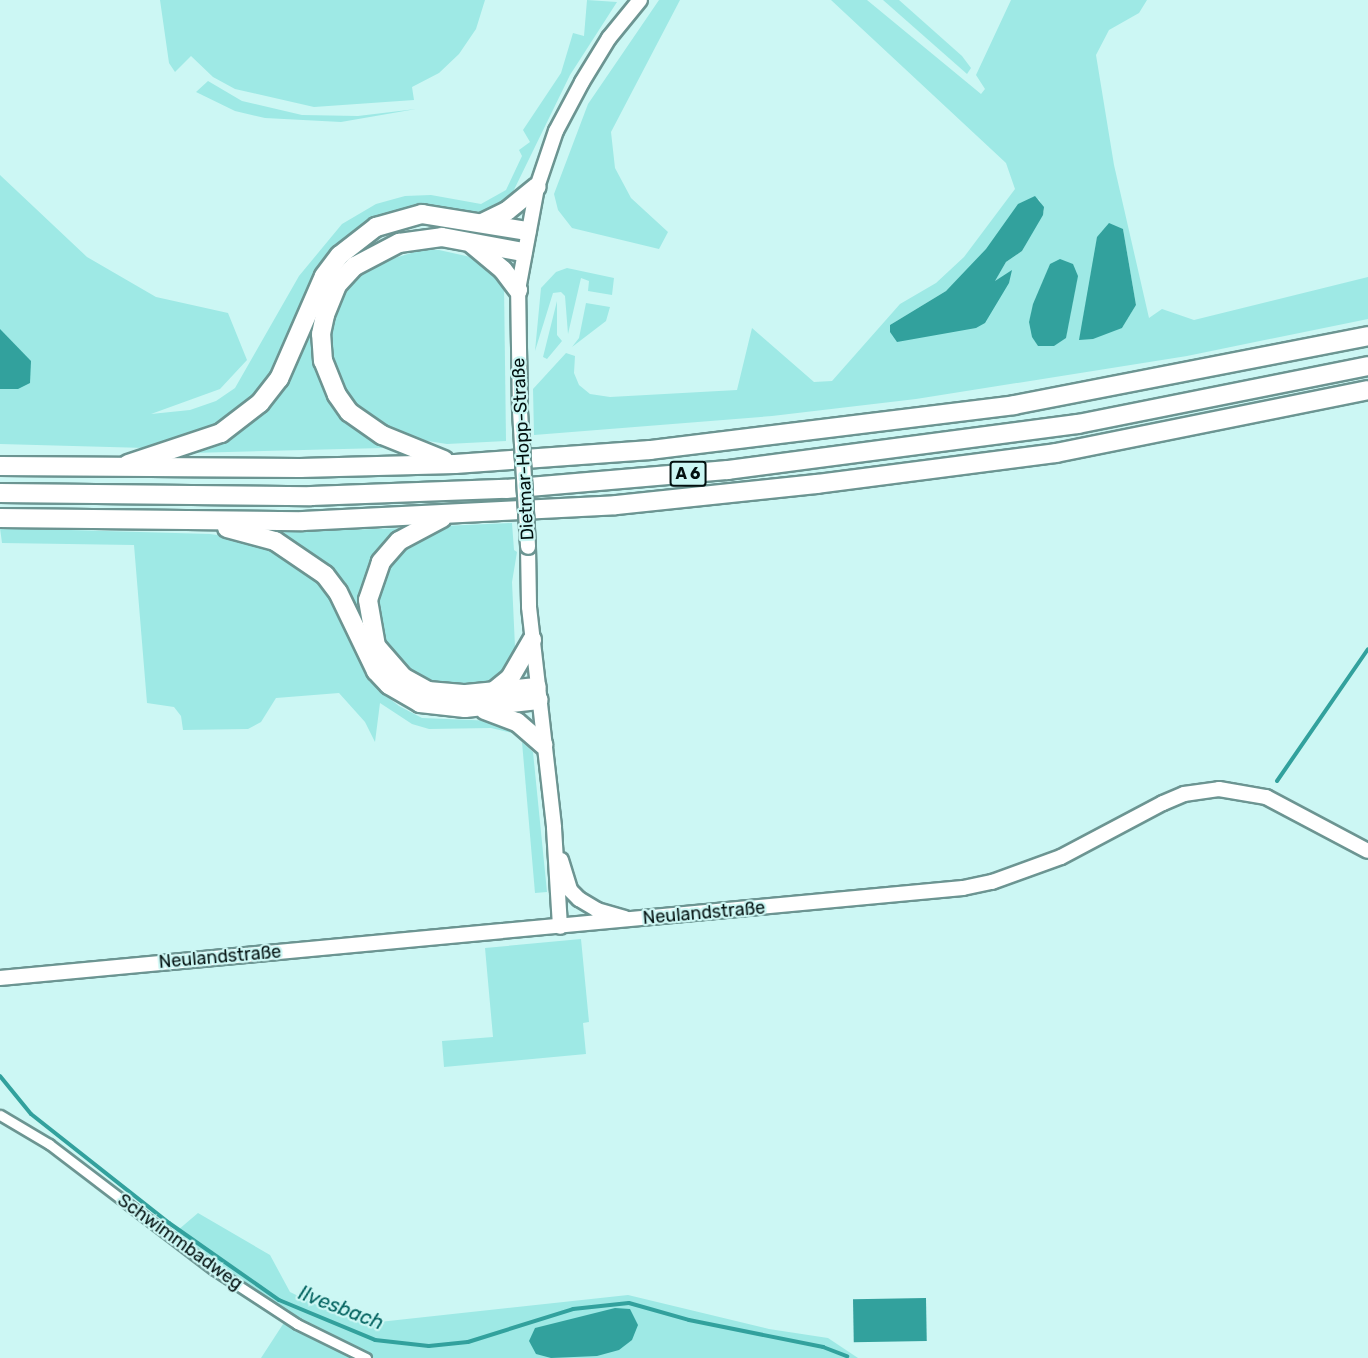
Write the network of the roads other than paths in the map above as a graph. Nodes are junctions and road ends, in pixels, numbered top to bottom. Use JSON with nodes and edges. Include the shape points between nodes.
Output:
{"nodes":[{"id":1,"x":640,"y":0,"type":"edge"},
{"id":2,"x":537,"y":187,"type":"junction"},
{"id":3,"x":482,"y":222,"type":"junction"},
{"id":4,"x":527,"y":231,"type":"junction"},
{"id":5,"x":468,"y":241,"type":"junction"},
{"id":6,"x":523,"y":252,"type":"junction"},
{"id":7,"x":518,"y":290,"type":"junction"},
{"id":8,"x":1368,"y":336,"type":"edge"},
{"id":9,"x":1368,"y":366,"type":"edge"},
{"id":10,"x":1368,"y":390,"type":"edge"},
{"id":11,"x":1368,"y":402,"type":"edge"},
{"id":12,"x":1180,"y":430,"type":"junction"},
{"id":13,"x":454,"y":464,"type":"junction"},
{"id":14,"x":0,"y":466,"type":"edge"},
{"id":15,"x":111,"y":469,"type":"junction"},
{"id":16,"x":0,"y":493,"type":"edge"},
{"id":17,"x":446,"y":516,"type":"junction"},
{"id":18,"x":0,"y":518,"type":"edge"},
{"id":19,"x":199,"y":522,"type":"junction"},
{"id":20,"x":532,"y":640,"type":"junction"},
{"id":21,"x":494,"y":691,"type":"junction"},
{"id":22,"x":538,"y":694,"type":"junction"},
{"id":23,"x":477,"y":707,"type":"junction"},
{"id":24,"x":543,"y":745,"type":"junction"},
{"id":25,"x":554,"y":828,"type":"junction"},
{"id":26,"x":1368,"y":851,"type":"edge"},
{"id":27,"x":629,"y":920,"type":"junction"},
{"id":28,"x":560,"y":927,"type":"junction"},
{"id":29,"x":4,"y":977,"type":"edge"},
{"id":30,"x":0,"y":1115,"type":"edge"},
{"id":31,"x":366,"y":1358,"type":"edge"}],
"edges":[{"from":1,"to":2,"type":"street","name":"Dietmar-Hopp-Straße","via":[[609,38],[582,82],[556,131]]},
{"from":2,"to":3,"type":"highway","via":[[507,211]]},
{"from":2,"to":4,"type":"street","name":"Dietmar-Hopp-Straße"},
{"from":3,"to":4,"type":"highway"},
{"from":3,"to":15,"type":"highway","via":[[422,214],[376,227],[340,255],[324,276],[279,379],[246,416],[196,443]]},
{"from":4,"to":6,"type":"street","name":"Dietmar-Hopp-Straße"},
{"from":5,"to":6,"type":"highway"},
{"from":5,"to":7,"type":"highway","via":[[491,259]]},
{"from":5,"to":13,"type":"highway","via":[[420,238],[376,252],[337,285],[321,334],[329,380],[349,412],[382,435]]},
{"from":6,"to":7,"type":"street","name":"Dietmar-Hopp-Straße"},
{"from":7,"to":20,"type":"street","name":"Dietmar-Hopp-Straße","bridge":true},
{"from":8,"to":13,"type":"highway","number":"A 6","via":[[1128,386],[854,427],[650,450]]},
{"from":9,"to":16,"type":"highway","number":"A 6","via":[[1078,424],[728,470],[506,489],[346,495],[107,497]]},
{"from":10,"to":12,"type":"highway"},
{"from":11,"to":12,"type":"highway","via":[[1245,426]]},
{"from":12,"to":17,"type":"highway","via":[[1044,454],[817,484],[616,505]]},
{"from":13,"to":15,"type":"highway","number":"A 6"},
{"from":14,"to":15,"type":"highway","number":"A 6"},
{"from":17,"to":19,"type":"highway"},
{"from":17,"to":21,"type":"highway","via":[[399,541],[381,562],[368,600],[369,623],[384,657],[417,686],[447,694]]},
{"from":18,"to":19,"type":"highway"},
{"from":19,"to":23,"type":"highway","via":[[275,541],[309,560],[338,592],[363,650],[389,685],[420,703],[439,708]]},
{"from":20,"to":21,"type":"highway","via":[[510,678]]},
{"from":20,"to":22,"type":"street","name":"Dietmar-Hopp-Straße"},
{"from":21,"to":22,"type":"highway"},
{"from":22,"to":23,"type":"highway"},
{"from":22,"to":24,"type":"street","name":"Dietmar-Hopp-Straße"},
{"from":23,"to":24,"type":"highway","via":[[517,722]]},
{"from":24,"to":25,"type":"street","name":"Dietmar-Hopp-Straße"},
{"from":25,"to":27,"type":"street","via":[[570,890],[587,905]]},
{"from":25,"to":28,"type":"street","name":"Dietmar-Hopp-Straße"},
{"from":26,"to":27,"type":"street","name":"Neulandstraße","via":[[1266,796],[1220,789],[1184,794],[1163,802],[1061,857],[992,882],[934,892]]},
{"from":27,"to":28,"type":"street","name":"Neulandstraße"},
{"from":28,"to":29,"type":"street","name":"Neulandstraße"},
{"from":30,"to":31,"type":"street","name":"Schwimmbadweg","via":[[49,1144],[213,1269],[297,1324]]}]}
